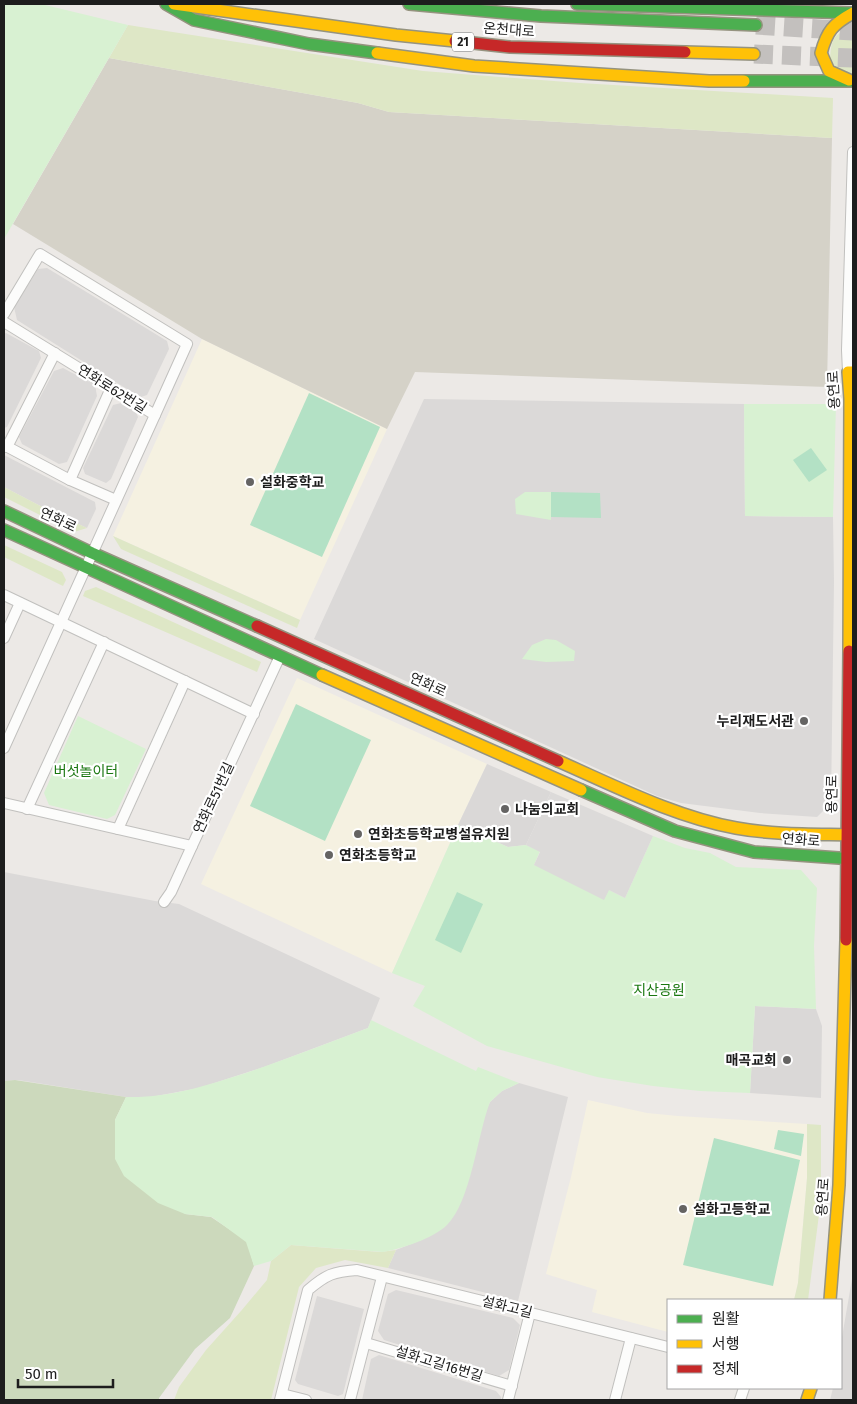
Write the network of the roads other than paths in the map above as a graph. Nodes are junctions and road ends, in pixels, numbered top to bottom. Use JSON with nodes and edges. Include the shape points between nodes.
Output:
{"nodes":[{"id":1,"x":166,"y":4,"type":"edge"},
{"id":2,"x":174,"y":4,"type":"edge"},
{"id":3,"x":409,"y":4,"type":"edge"},
{"id":4,"x":578,"y":4,"type":"edge"},
{"id":5,"x":853,"y":13,"type":"edge"},
{"id":6,"x":756,"y":25,"type":"tunnel mouth"},
{"id":7,"x":754,"y":54,"type":"tunnel mouth"},
{"id":8,"x":852,"y":80,"type":"edge"},
{"id":9,"x":853,"y":152,"type":"edge"},
{"id":10,"x":851,"y":287,"type":"edge"},
{"id":11,"x":4,"y":314,"type":"edge"},
{"id":12,"x":4,"y":322,"type":"edge"},
{"id":13,"x":55,"y":353,"type":"junction"},
{"id":14,"x":851,"y":372,"type":"edge"},
{"id":15,"x":111,"y":388,"type":"junction"},
{"id":16,"x":155,"y":415,"type":"junction"},
{"id":17,"x":5,"y":446,"type":"edge"},
{"id":18,"x":70,"y":480,"type":"junction"},
{"id":19,"x":116,"y":500,"type":"junction"},
{"id":20,"x":4,"y":511,"type":"edge"},
{"id":21,"x":4,"y":530,"type":"edge"},
{"id":22,"x":92,"y":553,"type":"junction"},
{"id":23,"x":86,"y":568,"type":"junction"},
{"id":24,"x":4,"y":595,"type":"edge"},
{"id":25,"x":20,"y":603,"type":"junction"},
{"id":26,"x":62,"y":621,"type":"junction"},
{"id":27,"x":4,"y":638,"type":"edge"},
{"id":28,"x":104,"y":642,"type":"junction"},
{"id":29,"x":280,"y":656,"type":"junction"},
{"id":30,"x":185,"y":681,"type":"junction"},
{"id":31,"x":254,"y":714,"type":"junction"},
{"id":32,"x":4,"y":748,"type":"edge"},
{"id":33,"x":4,"y":804,"type":"edge"},
{"id":34,"x":28,"y":809,"type":"junction"},
{"id":35,"x":118,"y":829,"type":"junction"},
{"id":36,"x":850,"y":835,"type":"edge"},
{"id":37,"x":192,"y":846,"type":"junction"},
{"id":38,"x":850,"y":859,"type":"edge"},
{"id":39,"x":164,"y":902,"type":"dead end"},
{"id":40,"x":382,"y":1277,"type":"junction"},
{"id":41,"x":830,"y":1299,"type":"edge"},
{"id":42,"x":530,"y":1313,"type":"junction"},
{"id":43,"x":631,"y":1338,"type":"junction"},
{"id":44,"x":366,"y":1343,"type":"junction"},
{"id":45,"x":667,"y":1348,"type":"edge"},
{"id":46,"x":512,"y":1386,"type":"junction"},
{"id":47,"x":281,"y":1397,"type":"edge"},
{"id":48,"x":306,"y":1400,"type":"edge"},
{"id":49,"x":350,"y":1400,"type":"edge"},
{"id":50,"x":508,"y":1400,"type":"edge"},
{"id":51,"x":615,"y":1400,"type":"edge"}],
"edges":[{"from":1,"to":8,"type":"main road","via":[[194,20],[309,44],[474,66],[709,81]]},
{"from":2,"to":7,"type":"main road","name":"온천대로","number":"21","via":[[396,35],[510,47]]},
{"from":3,"to":6,"type":"main road","name":"온천대로","via":[[541,16]]},
{"from":4,"to":5,"type":"main road"},
{"from":5,"to":8,"type":"main road","via":[[835,23],[825,36],[820,52],[830,71]]},
{"from":9,"to":10,"type":"street","name":"용연로"},
{"from":10,"to":14,"type":"street","name":"용연로","via":[[846,350]]},
{"from":11,"to":16,"type":"street","via":[[40,254],[187,344]]},
{"from":12,"to":13,"type":"street","name":"연화로62번길"},
{"from":13,"to":15,"type":"street","name":"연화로62번길"},
{"from":13,"to":17,"type":"street"},
{"from":14,"to":36,"type":"main road","name":"용연로"},
{"from":15,"to":16,"type":"street","name":"연화로62번길"},
{"from":15,"to":18,"type":"street"},
{"from":16,"to":19,"type":"street","name":"연화로62번길"},
{"from":17,"to":18,"type":"street"},
{"from":18,"to":19,"type":"street"},
{"from":19,"to":22,"type":"street","name":"연화로62번길"},
{"from":20,"to":22,"type":"main road","name":"연화로"},
{"from":21,"to":23,"type":"main road","name":"연화로"},
{"from":22,"to":23,"type":"street","name":"연화로62번길"},
{"from":22,"to":36,"type":"main road","name":"연화로","via":[[682,814],[736,828]]},
{"from":23,"to":26,"type":"street"},
{"from":23,"to":29,"type":"main road","name":"연화로"},
{"from":24,"to":25,"type":"street"},
{"from":25,"to":26,"type":"street"},
{"from":25,"to":27,"type":"street"},
{"from":26,"to":28,"type":"street"},
{"from":26,"to":32,"type":"street"},
{"from":28,"to":30,"type":"street"},
{"from":28,"to":34,"type":"street"},
{"from":29,"to":31,"type":"street","name":"연화로51번길"},
{"from":29,"to":38,"type":"main road","name":"연화로","via":[[675,831],[754,852]]},
{"from":30,"to":31,"type":"street"},
{"from":30,"to":35,"type":"street"},
{"from":31,"to":37,"type":"street","name":"연화로51번길"},
{"from":33,"to":34,"type":"street","name":"연화로51번길"},
{"from":34,"to":35,"type":"street","name":"연화로51번길"},
{"from":35,"to":37,"type":"street","name":"연화로51번길"},
{"from":36,"to":38,"type":"main road","name":"용연로"},
{"from":37,"to":39,"type":"street"},
{"from":38,"to":41,"type":"main road","name":"용연로","via":[[839,1185]]},
{"from":40,"to":42,"type":"street","name":"설화고길"},
{"from":40,"to":44,"type":"street"},
{"from":40,"to":47,"type":"street","name":"설화고길","via":[[357,1270],[335,1272],[308,1290]]},
{"from":42,"to":43,"type":"street","name":"설화고길"},
{"from":42,"to":46,"type":"street"},
{"from":43,"to":45,"type":"street","name":"설화고길"},
{"from":43,"to":51,"type":"street"},
{"from":44,"to":46,"type":"street","name":"설화고길16번길"},
{"from":44,"to":49,"type":"street"},
{"from":46,"to":50,"type":"street"},
{"from":47,"to":48,"type":"street"}]}
